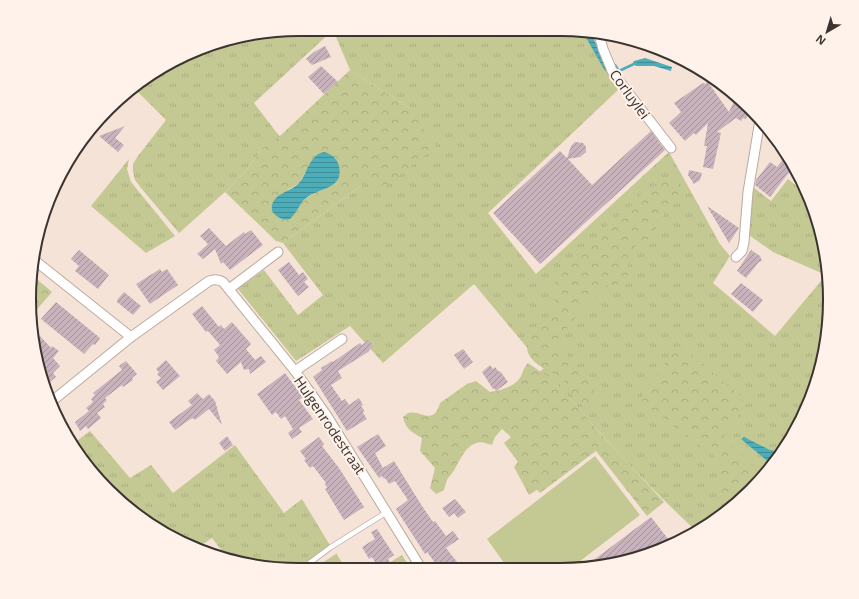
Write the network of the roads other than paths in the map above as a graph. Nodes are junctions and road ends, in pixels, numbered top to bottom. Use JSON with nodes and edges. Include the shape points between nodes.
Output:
{"nodes":[{"id":1,"x":600,"y":39,"type":"edge"},
{"id":2,"x":759,"y":127,"type":"edge"},
{"id":3,"x":671,"y":148,"type":"dead end"},
{"id":4,"x":278,"y":252,"type":"dead end"},
{"id":5,"x":736,"y":257,"type":"dead end"},
{"id":6,"x":38,"y":262,"type":"edge"},
{"id":7,"x":229,"y":289,"type":"junction"},
{"id":8,"x":131,"y":337,"type":"junction"},
{"id":9,"x":342,"y":339,"type":"dead end"},
{"id":10,"x":295,"y":371,"type":"junction"},
{"id":11,"x":55,"y":398,"type":"edge"},
{"id":12,"x":387,"y":512,"type":"junction"},
{"id":13,"x":309,"y":563,"type":"edge"},
{"id":14,"x":418,"y":563,"type":"edge"}],
"edges":[{"from":1,"to":3,"type":"street","name":"Corluylei","via":[[613,73]]},
{"from":2,"to":5,"type":"street","via":[[748,192],[744,242],[742,251]]},
{"from":4,"to":7,"type":"street"},
{"from":6,"to":8,"type":"street"},
{"from":7,"to":8,"type":"street","name":"Hulgenrodestraat","via":[[218,279],[213,279]]},
{"from":7,"to":10,"type":"street","name":"Hulgenrodestraat"},
{"from":8,"to":11,"type":"street","name":"Hulgenrodestraat"},
{"from":9,"to":10,"type":"street"},
{"from":10,"to":12,"type":"street","name":"Hulgenrodestraat","via":[[327,416]]},
{"from":12,"to":13,"type":"lane"},
{"from":12,"to":14,"type":"street","name":"Hulgenrodestraat"}]}
